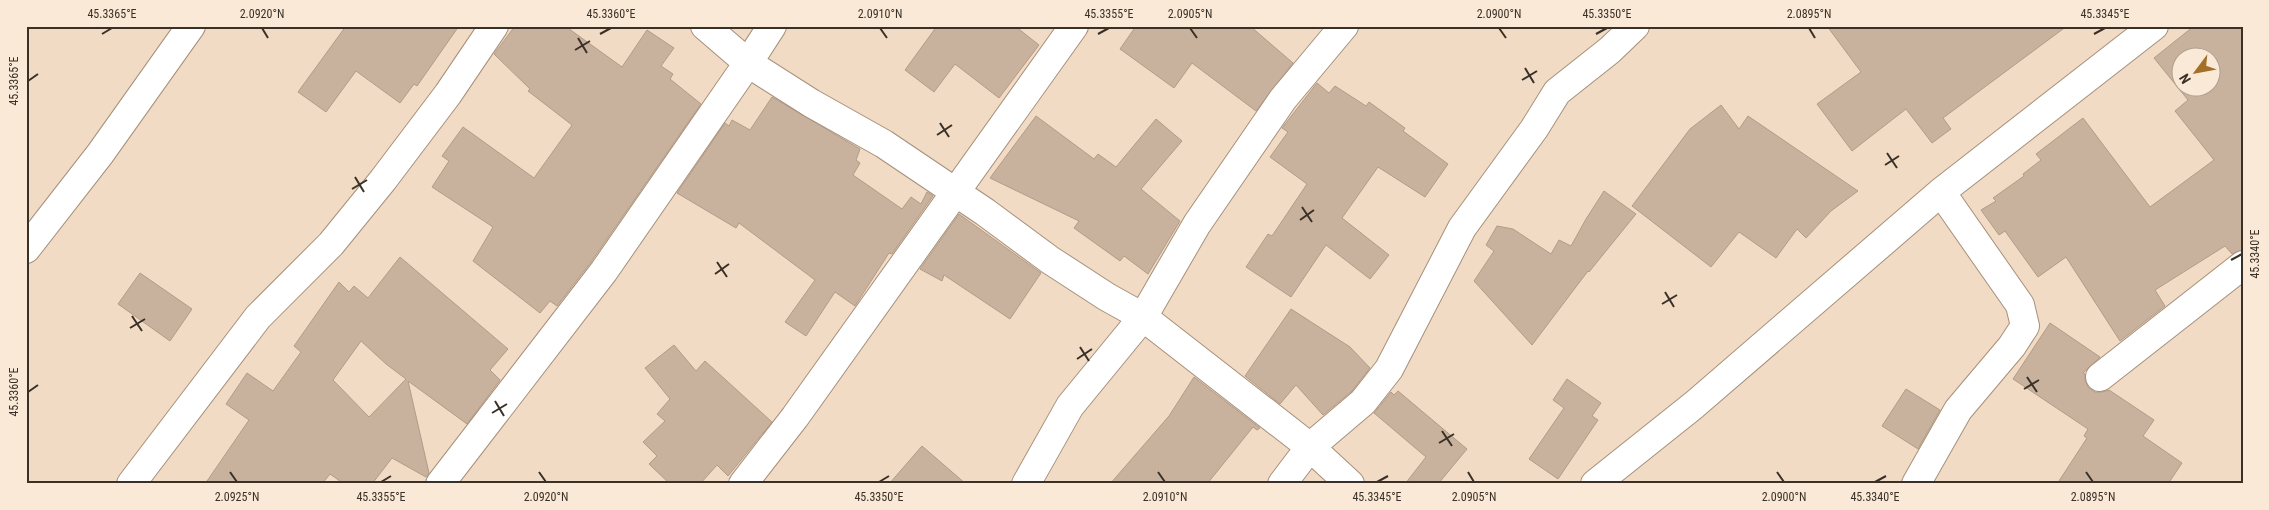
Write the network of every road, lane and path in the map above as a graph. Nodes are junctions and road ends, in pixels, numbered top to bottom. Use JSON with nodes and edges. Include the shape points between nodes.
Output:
{"nodes":[{"id":1,"x":191,"y":26,"type":"edge"},
{"id":2,"x":494,"y":26,"type":"edge"},
{"id":3,"x":704,"y":26,"type":"edge"},
{"id":4,"x":772,"y":26,"type":"edge"},
{"id":5,"x":1074,"y":26,"type":"edge"},
{"id":6,"x":1344,"y":26,"type":"edge"},
{"id":7,"x":1635,"y":26,"type":"edge"},
{"id":8,"x":2154,"y":26,"type":"edge"},
{"id":9,"x":748,"y":64,"type":"junction"},
{"id":10,"x":954,"y":192,"type":"junction"},
{"id":11,"x":1941,"y":192,"type":"junction"},
{"id":12,"x":26,"y":249,"type":"edge"},
{"id":13,"x":2243,"y":265,"type":"edge"},
{"id":14,"x":1143,"y":316,"type":"junction"},
{"id":15,"x":2100,"y":377,"type":"dead end"},
{"id":16,"x":1310,"y":447,"type":"junction"},
{"id":17,"x":131,"y":484,"type":"edge"},
{"id":18,"x":440,"y":484,"type":"edge"},
{"id":19,"x":743,"y":484,"type":"edge"},
{"id":20,"x":1026,"y":484,"type":"edge"},
{"id":21,"x":1282,"y":484,"type":"edge"},
{"id":22,"x":1350,"y":484,"type":"edge"},
{"id":23,"x":1595,"y":484,"type":"edge"},
{"id":24,"x":1916,"y":484,"type":"edge"}],
"edges":[{"from":1,"to":12,"type":"street","via":[[100,154]]},
{"from":2,"to":17,"type":"street","via":[[383,180],[331,244],[258,317]]},
{"from":3,"to":9,"type":"street"},
{"from":4,"to":9,"type":"street"},
{"from":5,"to":10,"type":"street"},
{"from":6,"to":14,"type":"street","via":[[1283,99],[1197,224]]},
{"from":7,"to":16,"type":"street","via":[[1557,92],[1462,228],[1389,369],[1362,402]]},
{"from":8,"to":11,"type":"street"},
{"from":9,"to":10,"type":"street","via":[[884,144]]},
{"from":9,"to":18,"type":"street","via":[[604,271]]},
{"from":10,"to":14,"type":"street","via":[[1050,260]]},
{"from":10,"to":19,"type":"street"},
{"from":11,"to":23,"type":"street","via":[[1694,404]]},
{"from":11,"to":24,"type":"street","via":[[2020,305],[2025,326],[1958,410]]},
{"from":13,"to":15,"type":"street"},
{"from":14,"to":16,"type":"street"},
{"from":14,"to":20,"type":"street","via":[[1070,406]]},
{"from":16,"to":21,"type":"street"},
{"from":16,"to":22,"type":"street"}]}
